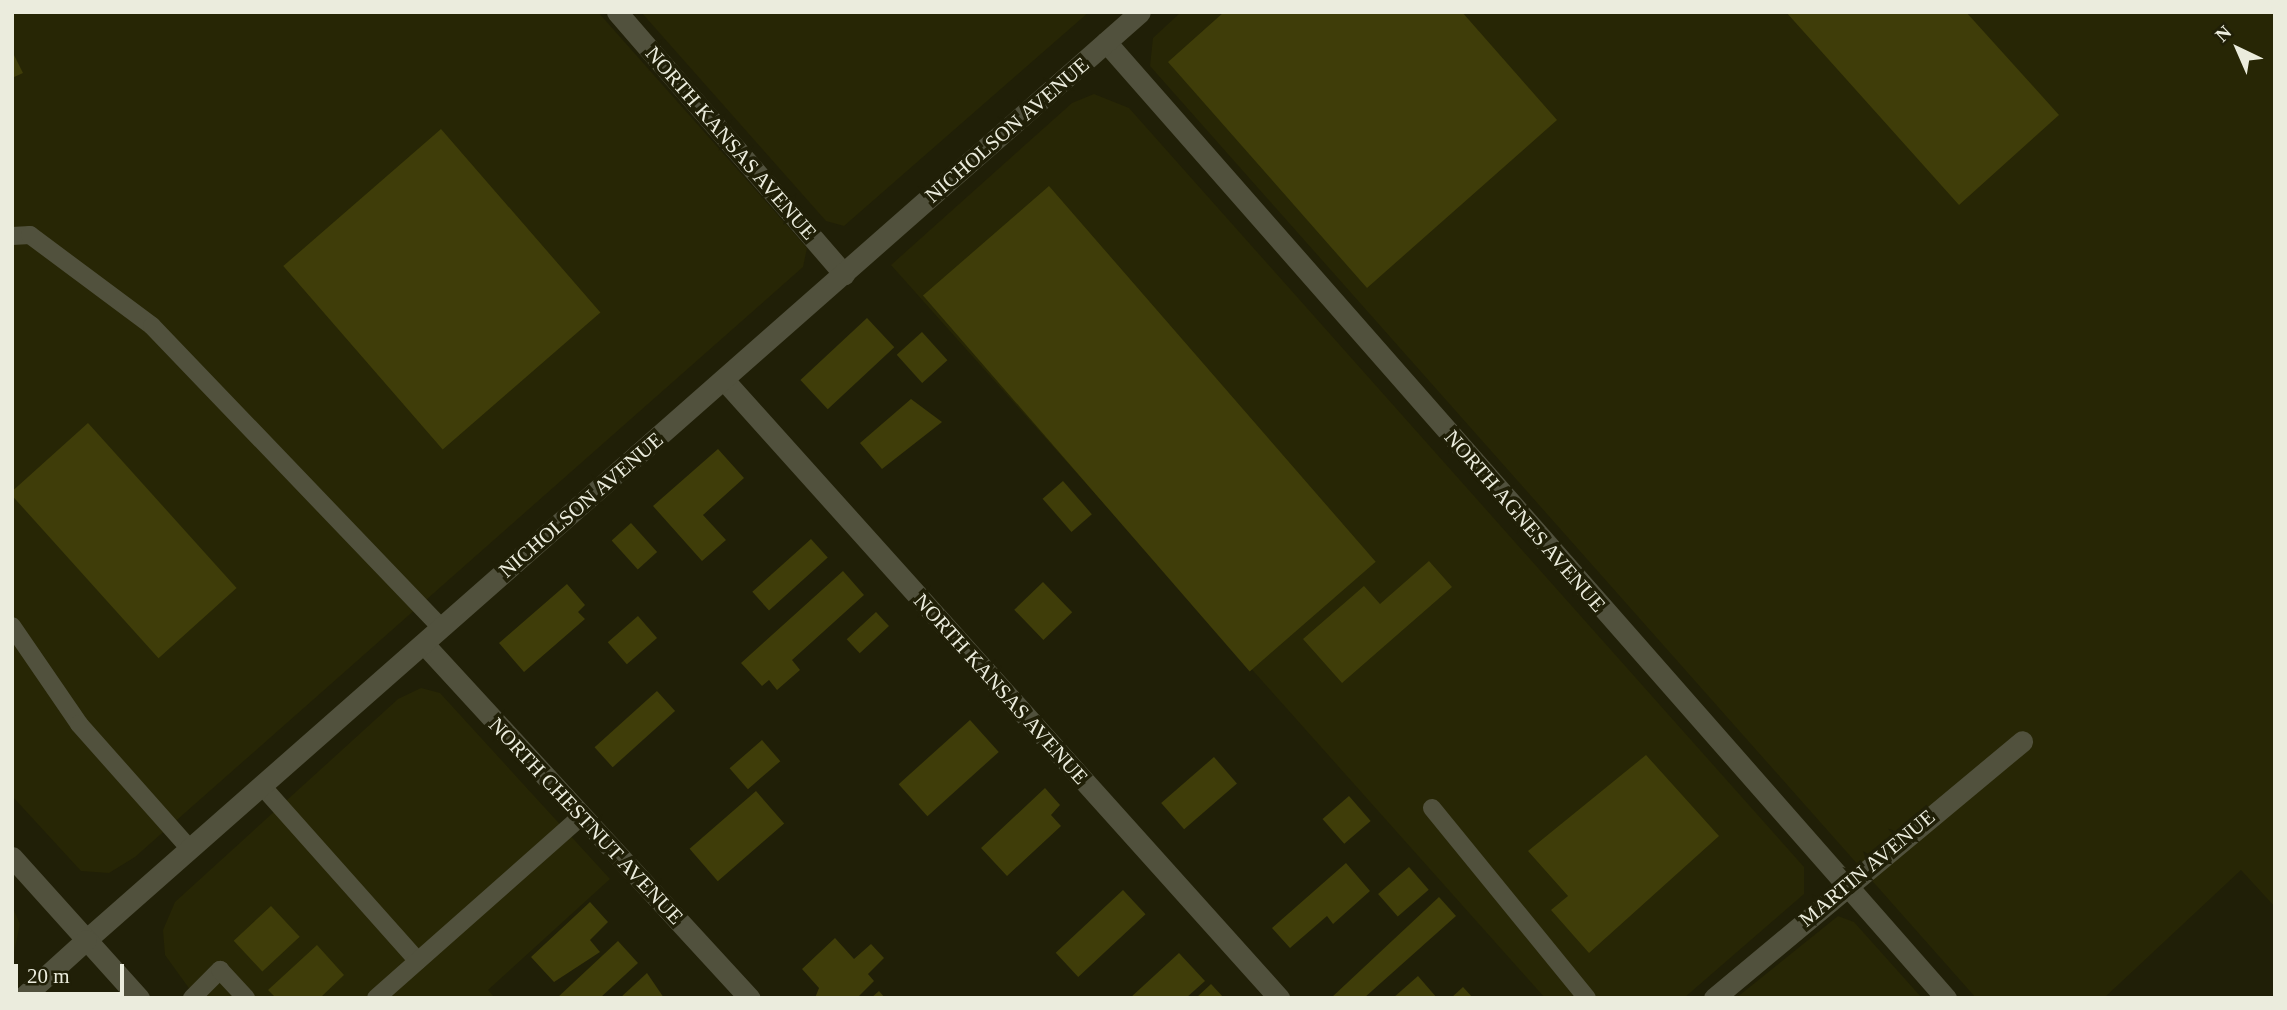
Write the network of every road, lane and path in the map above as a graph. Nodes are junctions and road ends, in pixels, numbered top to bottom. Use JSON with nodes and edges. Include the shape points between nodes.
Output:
{"nodes":[{"id":1,"x":617,"y":12,"type":"edge"},
{"id":2,"x":1140,"y":12,"type":"edge"},
{"id":3,"x":1106,"y":43,"type":"junction"},
{"id":4,"x":12,"y":236,"type":"edge"},
{"id":5,"x":844,"y":274,"type":"junction"},
{"id":6,"x":724,"y":380,"type":"junction"},
{"id":7,"x":12,"y":626,"type":"edge"},
{"id":8,"x":442,"y":628,"type":"junction"},
{"id":9,"x":424,"y":644,"type":"junction"},
{"id":10,"x":2022,"y":741,"type":"dead end"},
{"id":11,"x":262,"y":786,"type":"junction"},
{"id":12,"x":1432,"y":808,"type":"dead end"},
{"id":13,"x":582,"y":816,"type":"junction"},
{"id":14,"x":190,"y":849,"type":"junction"},
{"id":15,"x":12,"y":857,"type":"edge"},
{"id":16,"x":1843,"y":885,"type":"junction"},
{"id":17,"x":86,"y":940,"type":"junction"},
{"id":18,"x":418,"y":961,"type":"junction"},
{"id":19,"x":22,"y":998,"type":"edge"},
{"id":20,"x":139,"y":998,"type":"edge"},
{"id":21,"x":192,"y":998,"type":"edge"},
{"id":22,"x":246,"y":998,"type":"edge"},
{"id":23,"x":376,"y":998,"type":"edge"},
{"id":24,"x":749,"y":998,"type":"edge"},
{"id":25,"x":1279,"y":998,"type":"edge"},
{"id":26,"x":1587,"y":998,"type":"edge"},
{"id":27,"x":1714,"y":998,"type":"edge"},
{"id":28,"x":1946,"y":998,"type":"edge"}],
"edges":[{"from":1,"to":5,"type":"street","name":"NORTH KANSAS AVENUE"},
{"from":2,"to":3,"type":"street","name":"NICHOLSON AVENUE"},
{"from":3,"to":5,"type":"street","name":"NICHOLSON AVENUE"},
{"from":3,"to":16,"type":"street","name":"NORTH AGNES AVENUE"},
{"from":4,"to":8,"type":"lane","via":[[30,235],[152,326]]},
{"from":5,"to":6,"type":"street","name":"NICHOLSON AVENUE"},
{"from":6,"to":8,"type":"street","name":"NICHOLSON AVENUE"},
{"from":6,"to":25,"type":"street","name":"NORTH KANSAS AVENUE"},
{"from":7,"to":14,"type":"lane","via":[[79,724]]},
{"from":8,"to":9,"type":"street","name":"NICHOLSON AVENUE"},
{"from":9,"to":11,"type":"street","name":"NICHOLSON AVENUE"},
{"from":9,"to":13,"type":"street","name":"NORTH CHESTNUT AVENUE"},
{"from":10,"to":16,"type":"street","name":"MARTIN AVENUE"},
{"from":11,"to":14,"type":"street","name":"NICHOLSON AVENUE"},
{"from":11,"to":18,"type":"lane"},
{"from":12,"to":26,"type":"lane"},
{"from":13,"to":18,"type":"lane"},
{"from":13,"to":24,"type":"street","name":"NORTH CHESTNUT AVENUE"},
{"from":14,"to":17,"type":"street","name":"NICHOLSON AVENUE"},
{"from":15,"to":17,"type":"street"},
{"from":16,"to":27,"type":"street","name":"MARTIN AVENUE"},
{"from":16,"to":28,"type":"street","name":"NORTH AGNES AVENUE"},
{"from":17,"to":19,"type":"street","name":"NICHOLSON AVENUE"},
{"from":17,"to":20,"type":"street"},
{"from":18,"to":23,"type":"lane"},
{"from":21,"to":22,"type":"lane","via":[[219,970]]}]}
